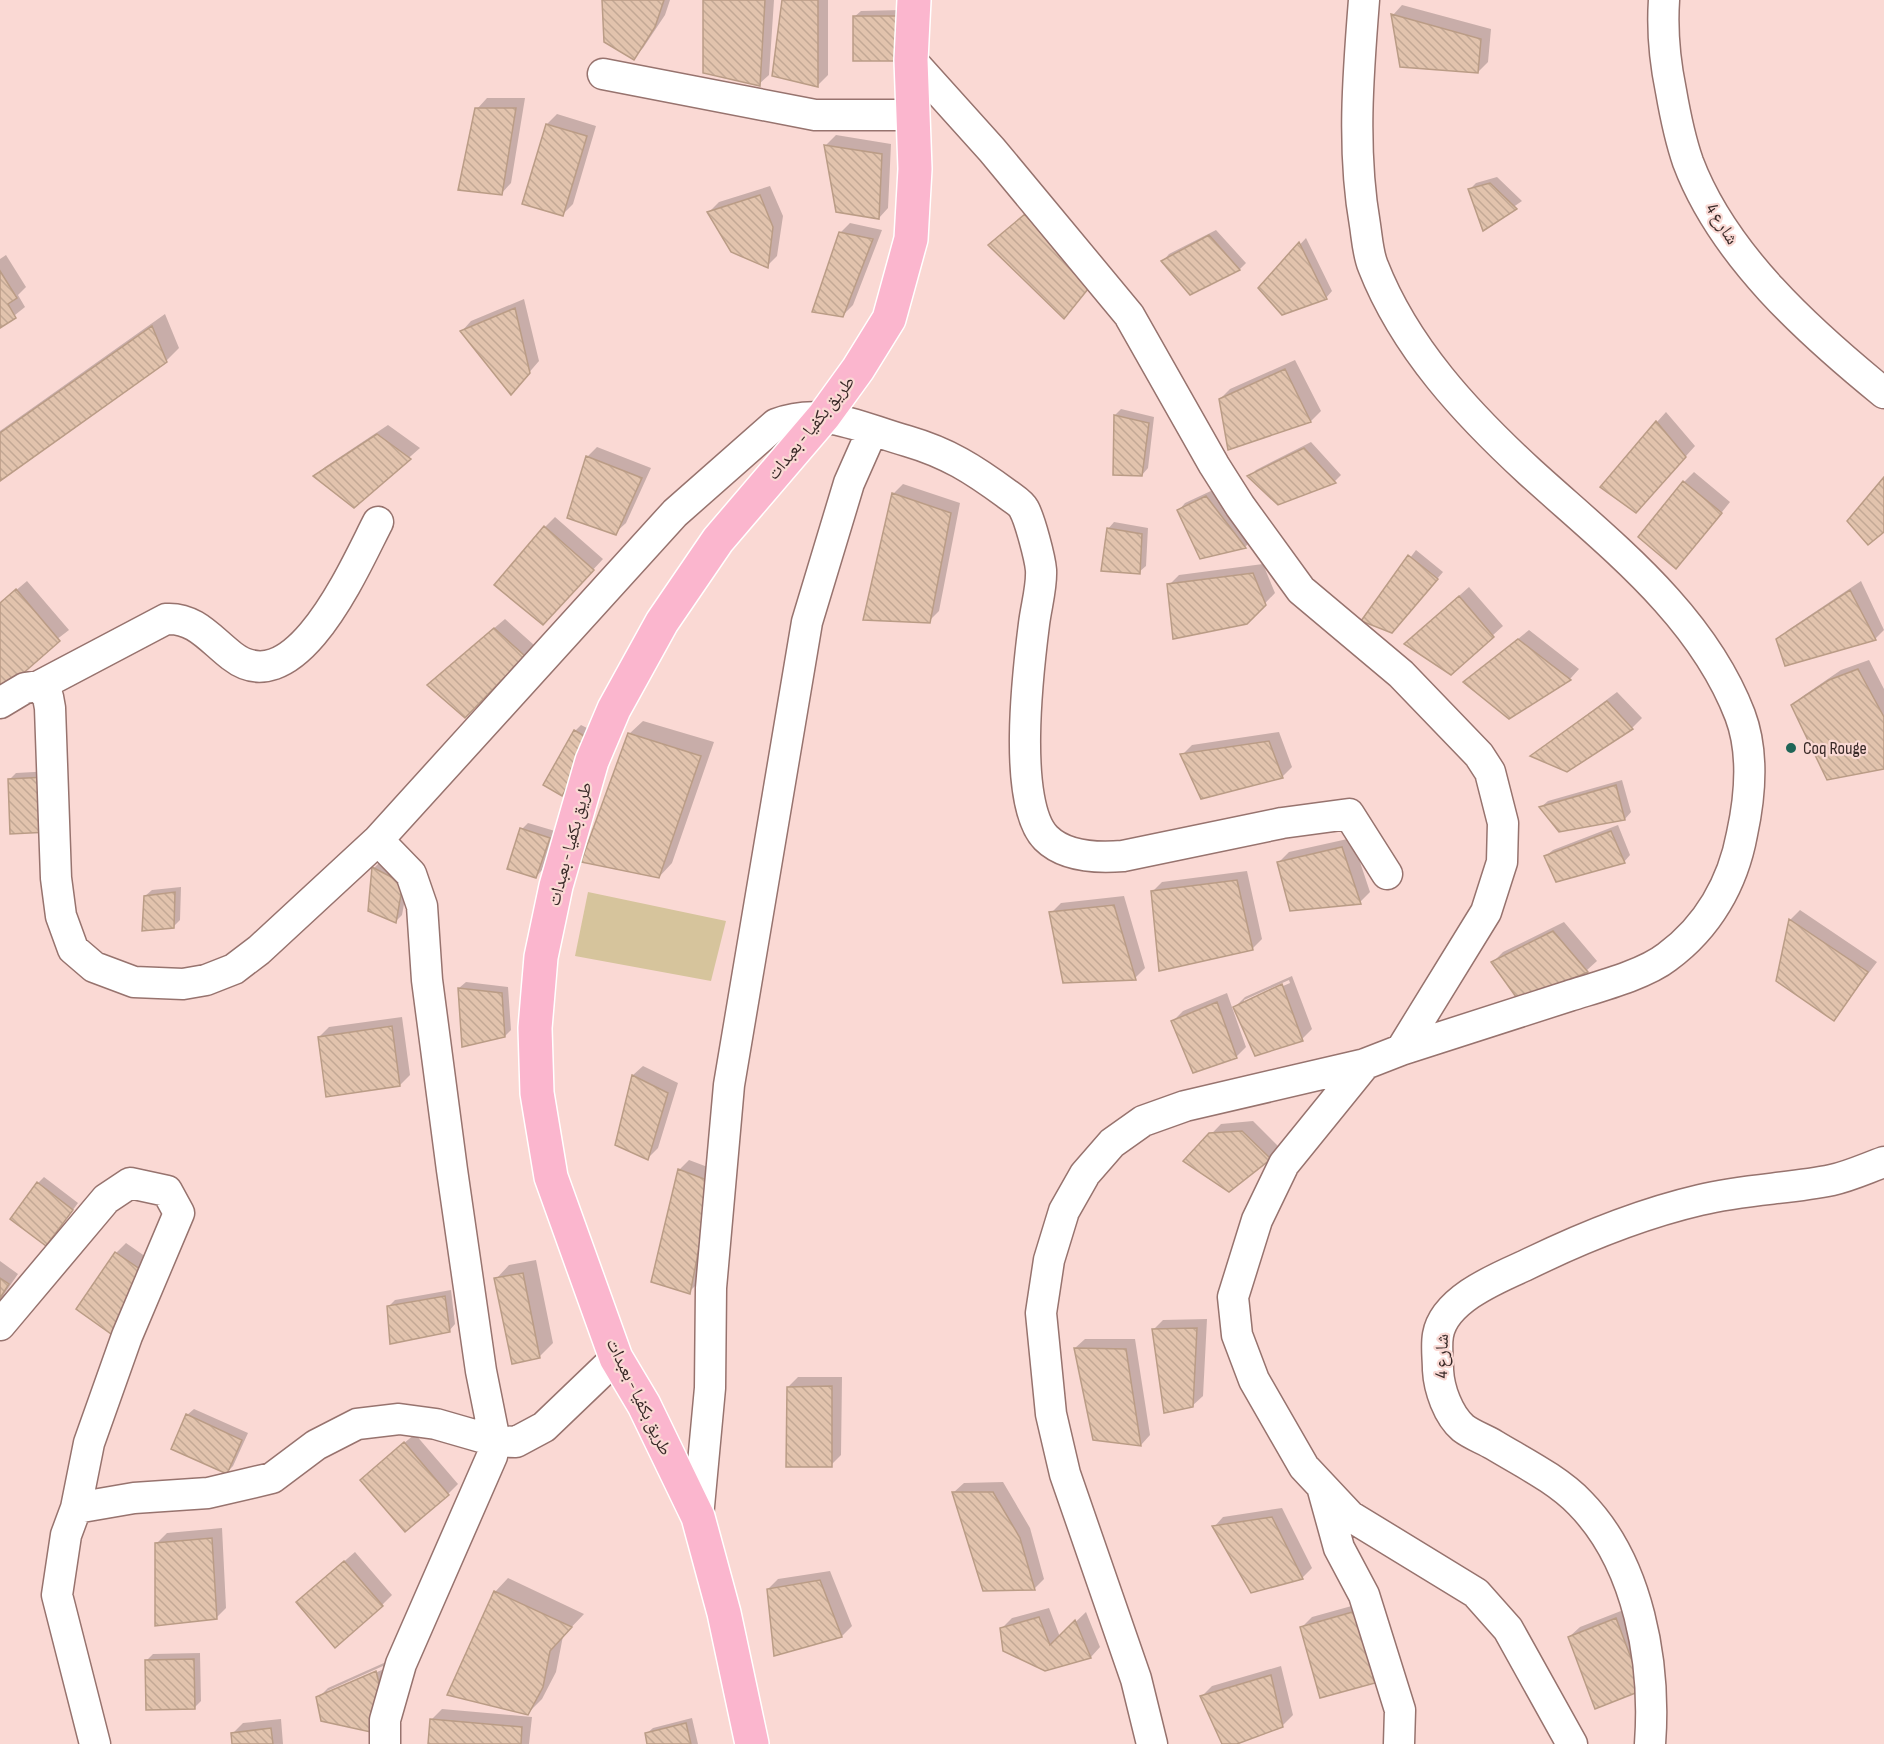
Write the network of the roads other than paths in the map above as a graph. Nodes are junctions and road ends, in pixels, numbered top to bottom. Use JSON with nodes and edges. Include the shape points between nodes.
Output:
{"nodes":[{"id":1,"x":914,"y":0,"type":"edge"},
{"id":2,"x":1364,"y":0,"type":"edge"},
{"id":3,"x":1664,"y":0,"type":"edge"},
{"id":4,"x":911,"y":60,"type":"junction"},
{"id":5,"x":603,"y":74,"type":"dead end"},
{"id":6,"x":914,"y":115,"type":"junction"},
{"id":7,"x":1884,"y":393,"type":"edge"},
{"id":8,"x":824,"y":416,"type":"junction"},
{"id":9,"x":872,"y":431,"type":"junction"},
{"id":10,"x":378,"y":522,"type":"dead end"},
{"id":11,"x":39,"y":686,"type":"junction"},
{"id":12,"x":0,"y":703,"type":"edge"},
{"id":13,"x":378,"y":840,"type":"junction"},
{"id":14,"x":1387,"y":874,"type":"dead end"},
{"id":15,"x":1401,"y":1050,"type":"junction"},
{"id":16,"x":1365,"y":1064,"type":"junction"},
{"id":17,"x":1884,"y":1162,"type":"edge"},
{"id":18,"x":0,"y":1325,"type":"edge"},
{"id":19,"x":616,"y":1358,"type":"junction"},
{"id":20,"x":495,"y":1441,"type":"junction"},
{"id":21,"x":1323,"y":1490,"type":"junction"},
{"id":22,"x":75,"y":1508,"type":"junction"},
{"id":23,"x":698,"y":1516,"type":"junction"},
{"id":24,"x":95,"y":1744,"type":"edge"},
{"id":25,"x":386,"y":1744,"type":"edge"},
{"id":26,"x":753,"y":1744,"type":"edge"},
{"id":27,"x":1152,"y":1744,"type":"edge"},
{"id":28,"x":1399,"y":1744,"type":"edge"},
{"id":29,"x":1572,"y":1744,"type":"edge"},
{"id":30,"x":1650,"y":1744,"type":"edge"}],
"edges":[{"from":1,"to":4,"type":"main road","name":"طريق بكفيا - بعبدات"},
{"from":2,"to":15,"type":"street","via":[[1359,73],[1359,192],[1372,264],[1401,323],[1447,387],[1528,469],[1637,568],[1684,621],[1715,666],[1741,717],[1749,760],[1748,808],[1732,873],[1721,898],[1701,926],[1665,959],[1613,982]]},
{"from":3,"to":7,"type":"street","name":"شارع 4","via":[[1667,72],[1676,116],[1688,162],[1715,217],[1746,261],[1816,334]]},
{"from":4,"to":6,"type":"main road","name":"طريق بكفيا - بعبدات"},
{"from":4,"to":15,"type":"street","via":[[992,150],[1129,315],[1214,465],[1301,590],[1401,674],[1450,722],[1490,772],[1503,823],[1502,862],[1494,889],[1468,944]]},
{"from":5,"to":6,"type":"street","via":[[814,115]]},
{"from":6,"to":8,"type":"main road","name":"طريق بكفيا - بعبدات","via":[[910,239],[900,286],[889,319]]},
{"from":8,"to":9,"type":"street"},
{"from":8,"to":13,"type":"street","via":[[794,417],[776,424],[675,513]]},
{"from":8,"to":19,"type":"main road","name":"طريق بكفيا - بعبدات","via":[[718,540],[637,663],[592,761],[556,886],[542,957],[536,1016],[537,1092],[551,1177]]},
{"from":9,"to":14,"type":"street","via":[[970,466],[1023,507],[1041,570],[1027,680],[1026,774],[1036,822],[1048,841],[1076,853],[1116,857],[1282,823],[1349,814]]},
{"from":9,"to":23,"type":"street","via":[[849,483],[807,622],[729,1085],[711,1288],[710,1388]]},
{"from":10,"to":11,"type":"street","via":[[339,597],[312,636],[269,668],[234,658],[187,621],[166,619]]},
{"from":11,"to":12,"type":"street","via":[[25,687]]},
{"from":11,"to":13,"type":"street","via":[[48,697],[53,733],[56,878],[61,916],[73,949],[93,967],[115,977],[159,985],[183,984],[234,969]]},
{"from":13,"to":20,"type":"street","via":[[411,874],[422,906],[427,980],[452,1170]]},
{"from":15,"to":16,"type":"street"},
{"from":16,"to":21,"type":"street","via":[[1284,1164],[1257,1220],[1233,1297],[1238,1335],[1254,1380],[1304,1467]]},
{"from":16,"to":27,"type":"street","via":[[1185,1106],[1143,1121],[1112,1143],[1085,1174],[1064,1211],[1049,1260],[1041,1313],[1051,1414],[1065,1474],[1136,1679]]},
{"from":17,"to":30,"type":"street","name":"شارع 4","via":[[1832,1180],[1759,1188],[1700,1200],[1617,1226],[1482,1287],[1446,1317],[1438,1334],[1438,1378],[1452,1413],[1464,1428],[1580,1502],[1616,1555],[1641,1623],[1650,1677]]},
{"from":18,"to":22,"type":"street","via":[[106,1200],[130,1183],[167,1191],[179,1213],[127,1336],[93,1432]]},
{"from":19,"to":20,"type":"street","via":[[544,1427],[516,1442]]},
{"from":19,"to":23,"type":"main road","name":"طريق بكفيا - بعبدات","via":[[644,1405]]},
{"from":20,"to":22,"type":"street","via":[[399,1419],[357,1424],[316,1444],[272,1478],[208,1493],[134,1498]]},
{"from":20,"to":25,"type":"street","via":[[492,1456],[401,1664],[385,1720]]},
{"from":21,"to":28,"type":"street","via":[[1339,1548],[1364,1595],[1400,1710]]},
{"from":21,"to":29,"type":"street","via":[[1350,1515],[1476,1593],[1508,1629]]},
{"from":22,"to":24,"type":"street","via":[[66,1535],[57,1595]]},
{"from":23,"to":26,"type":"main road","name":"طريق بكفيا - بعبدات"}]}
